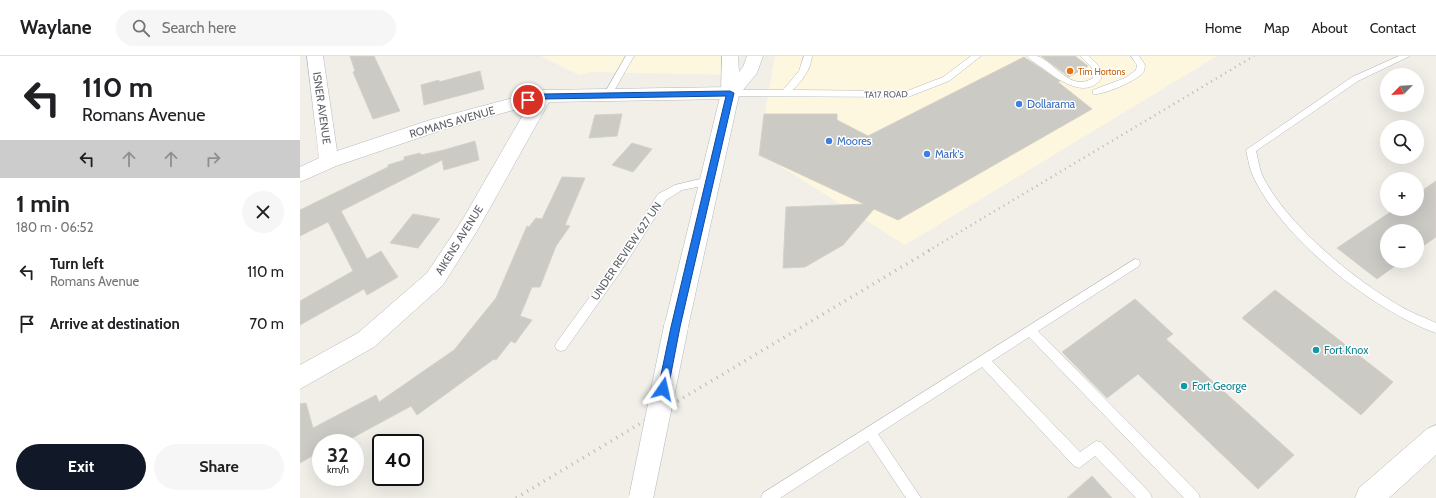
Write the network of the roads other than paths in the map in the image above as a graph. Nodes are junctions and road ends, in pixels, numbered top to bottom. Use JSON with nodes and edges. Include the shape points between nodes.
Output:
{"nodes":[{"id":1,"x":315,"y":56,"type":"edge"},
{"id":2,"x":630,"y":56,"type":"edge"},
{"id":3,"x":730,"y":56,"type":"edge"},
{"id":4,"x":755,"y":56,"type":"edge"},
{"id":5,"x":808,"y":56,"type":"edge"},
{"id":6,"x":977,"y":56,"type":"edge"},
{"id":7,"x":1031,"y":56,"type":"edge"},
{"id":8,"x":1084,"y":56,"type":"edge"},
{"id":9,"x":1135,"y":56,"type":"edge"},
{"id":10,"x":1406,"y":56,"type":"edge"},
{"id":11,"x":1096,"y":92,"type":"dead end"},
{"id":12,"x":730,"y":93,"type":"junction"},
{"id":13,"x":608,"y":94,"type":"junction"},
{"id":14,"x":785,"y":94,"type":"junction"},
{"id":15,"x":543,"y":96,"type":"junction"},
{"id":16,"x":329,"y":161,"type":"junction"},
{"id":17,"x":300,"y":175,"type":"edge"},
{"id":18,"x":709,"y":181,"type":"junction"},
{"id":19,"x":1135,"y":263,"type":"dead end"},
{"id":20,"x":1436,"y":328,"type":"edge"},
{"id":21,"x":1030,"y":330,"type":"junction"},
{"id":22,"x":561,"y":346,"type":"dead end"},
{"id":23,"x":983,"y":360,"type":"junction"},
{"id":24,"x":300,"y":378,"type":"edge"},
{"id":25,"x":870,"y":433,"type":"junction"},
{"id":26,"x":1436,"y":438,"type":"edge"},
{"id":27,"x":641,"y":498,"type":"edge"},
{"id":28,"x":768,"y":498,"type":"edge"},
{"id":29,"x":914,"y":498,"type":"edge"},
{"id":30,"x":1145,"y":498,"type":"edge"},
{"id":31,"x":1193,"y":498,"type":"edge"},
{"id":32,"x":1369,"y":498,"type":"edge"}],
"edges":[{"from":1,"to":16,"type":"street","name":"ISNER AVENUE"},
{"from":2,"to":13,"type":"lane"},
{"from":3,"to":12,"type":"street"},
{"from":4,"to":12,"type":"street","via":[[751,69]]},
{"from":5,"to":14,"type":"lane","via":[[808,62],[801,74]]},
{"from":6,"to":14,"type":"lane","name":"TA17 ROAD","via":[[946,79],[908,94]]},
{"from":7,"to":8,"type":"lane","via":[[1066,81],[1088,84],[1098,79],[1096,67]]},
{"from":9,"to":11,"type":"lane","via":[[1141,65],[1140,71],[1128,80]]},
{"from":10,"to":20,"type":"lane","via":[[1355,79],[1251,150],[1257,175],[1275,204],[1309,242],[1397,310]]},
{"from":12,"to":13,"type":"street","name":"ROMANS AVENUE"},
{"from":12,"to":14,"type":"lane","name":"TA17 ROAD"},
{"from":12,"to":18,"type":"street"},
{"from":13,"to":15,"type":"street","name":"ROMANS AVENUE"},
{"from":15,"to":16,"type":"street","name":"ROMANS AVENUE","via":[[437,125]]},
{"from":15,"to":24,"type":"street","name":"AIKENS AVENUE","via":[[470,225],[435,279],[366,340]]},
{"from":16,"to":17,"type":"street","name":"ROMANS AVENUE"},
{"from":18,"to":22,"type":"lane","name":"UNDER REVIEW 627 UN","via":[[681,186],[662,197],[617,268]]},
{"from":18,"to":27,"type":"street","bridge":true},
{"from":19,"to":21,"type":"lane"},
{"from":21,"to":23,"type":"lane"},
{"from":21,"to":31,"type":"lane"},
{"from":23,"to":25,"type":"lane"},
{"from":23,"to":30,"type":"lane","via":[[1079,460],[1096,447]]},
{"from":25,"to":28,"type":"lane"},
{"from":25,"to":29,"type":"lane"},
{"from":26,"to":32,"type":"street"}]}
